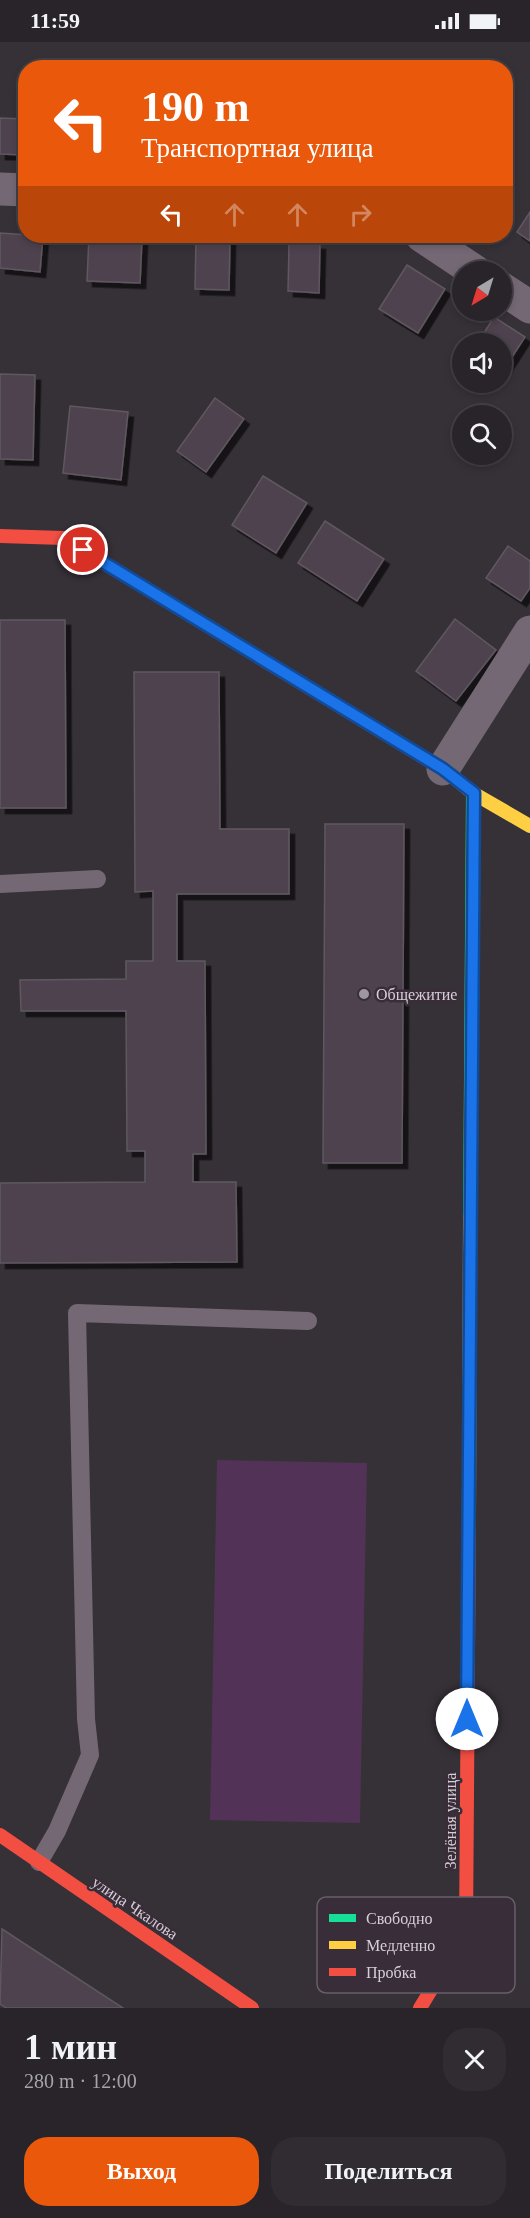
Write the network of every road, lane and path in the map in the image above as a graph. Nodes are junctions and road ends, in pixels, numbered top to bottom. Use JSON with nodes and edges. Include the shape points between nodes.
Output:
{"nodes":[{"id":1,"x":0,"y":189,"type":"edge"},
{"id":2,"x":18,"y":190,"type":"edge"},
{"id":3,"x":432,"y":243,"type":"edge"},
{"id":4,"x":460,"y":261,"type":"edge"},
{"id":5,"x":512,"y":295,"type":"edge"},
{"id":6,"x":530,"y":307,"type":"edge"},
{"id":7,"x":0,"y":536,"type":"edge"},
{"id":8,"x":530,"y":632,"type":"edge"},
{"id":9,"x":443,"y":769,"type":"junction"},
{"id":10,"x":474,"y":793,"type":"junction"},
{"id":11,"x":530,"y":826,"type":"edge"},
{"id":12,"x":97,"y":879,"type":"dead end"},
{"id":13,"x":0,"y":884,"type":"edge"},
{"id":14,"x":308,"y":1321,"type":"dead end"},
{"id":15,"x":0,"y":1835,"type":"edge"},
{"id":16,"x":39,"y":1862,"type":"junction"},
{"id":17,"x":466,"y":1897,"type":"edge"},
{"id":18,"x":429,"y":1993,"type":"edge"},
{"id":19,"x":252,"y":2008,"type":"edge"},
{"id":20,"x":420,"y":2008,"type":"edge"}],
"edges":[{"from":1,"to":2,"type":"street"},
{"from":3,"to":4,"type":"street"},
{"from":5,"to":6,"type":"street"},
{"from":7,"to":9,"type":"street","via":[[63,538]]},
{"from":8,"to":9,"type":"street"},
{"from":9,"to":10,"type":"street"},
{"from":10,"to":11,"type":"street"},
{"from":10,"to":17,"type":"street","name":"Зелёная улица"},
{"from":12,"to":13,"type":"lane"},
{"from":14,"to":16,"type":"lane","via":[[77,1313],[90,1755]]},
{"from":15,"to":16,"type":"street","name":"улица Чкалова"},
{"from":16,"to":19,"type":"street","name":"улица Чкалова"},
{"from":18,"to":20,"type":"street","name":"Зелёная улица"}]}
